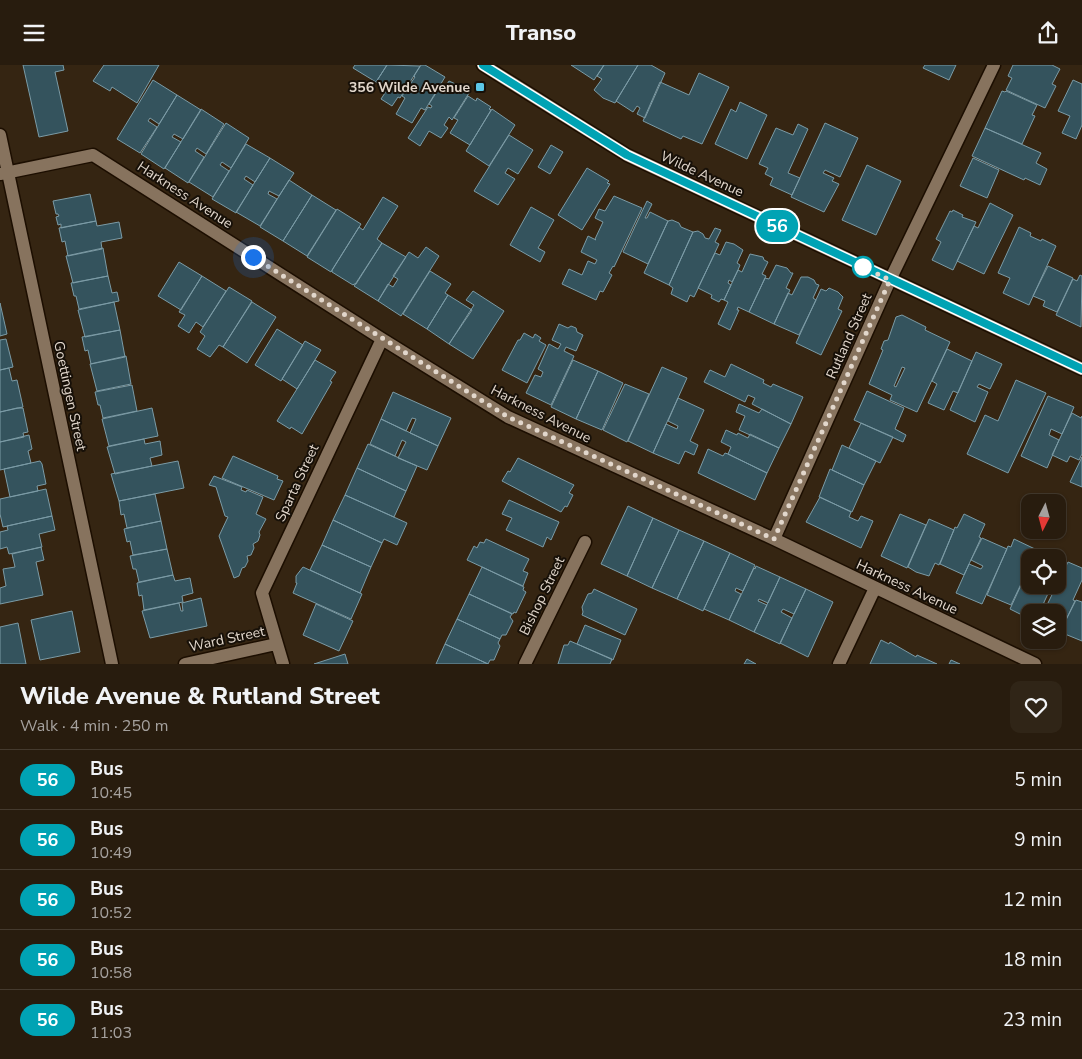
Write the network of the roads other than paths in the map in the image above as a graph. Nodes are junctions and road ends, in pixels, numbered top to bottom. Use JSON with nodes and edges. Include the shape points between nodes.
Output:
{"nodes":[{"id":1,"x":483,"y":65,"type":"edge"},
{"id":2,"x":994,"y":65,"type":"edge"},
{"id":3,"x":0,"y":135,"type":"edge"},
{"id":4,"x":4,"y":173,"type":"edge"},
{"id":5,"x":890,"y":280,"type":"junction"},
{"id":6,"x":382,"y":339,"type":"junction"},
{"id":7,"x":1082,"y":369,"type":"edge"},
{"id":8,"x":774,"y":539,"type":"junction"},
{"id":9,"x":585,"y":542,"type":"dead end"},
{"id":10,"x":875,"y":588,"type":"junction"},
{"id":11,"x":276,"y":644,"type":"junction"},
{"id":12,"x":112,"y":664,"type":"edge"},
{"id":13,"x":185,"y":664,"type":"edge"},
{"id":14,"x":283,"y":664,"type":"edge"},
{"id":15,"x":526,"y":664,"type":"edge"},
{"id":16,"x":839,"y":664,"type":"edge"},
{"id":17,"x":1035,"y":664,"type":"edge"}],
"edges":[{"from":1,"to":5,"type":"street","name":"Wilde Avenue","via":[[627,155]]},
{"from":2,"to":5,"type":"street","name":"Rutland Street"},
{"from":3,"to":4,"type":"street","name":"Goettingen Street"},
{"from":4,"to":6,"type":"street","name":"Harkness Avenue","via":[[93,155]]},
{"from":4,"to":12,"type":"street","name":"Goettingen Street"},
{"from":5,"to":7,"type":"street","name":"Wilde Avenue"},
{"from":5,"to":8,"type":"street","name":"Rutland Street"},
{"from":6,"to":8,"type":"street","name":"Harkness Avenue","via":[[508,417]]},
{"from":6,"to":11,"type":"street","name":"Sparta Street","via":[[262,593]]},
{"from":8,"to":10,"type":"street","name":"Harkness Avenue"},
{"from":9,"to":15,"type":"street","name":"Bishop Street"},
{"from":10,"to":16,"type":"street"},
{"from":10,"to":17,"type":"street","name":"Harkness Avenue"},
{"from":11,"to":13,"type":"street","name":"Ward Street"},
{"from":11,"to":14,"type":"street","name":"Sparta Street"}]}
